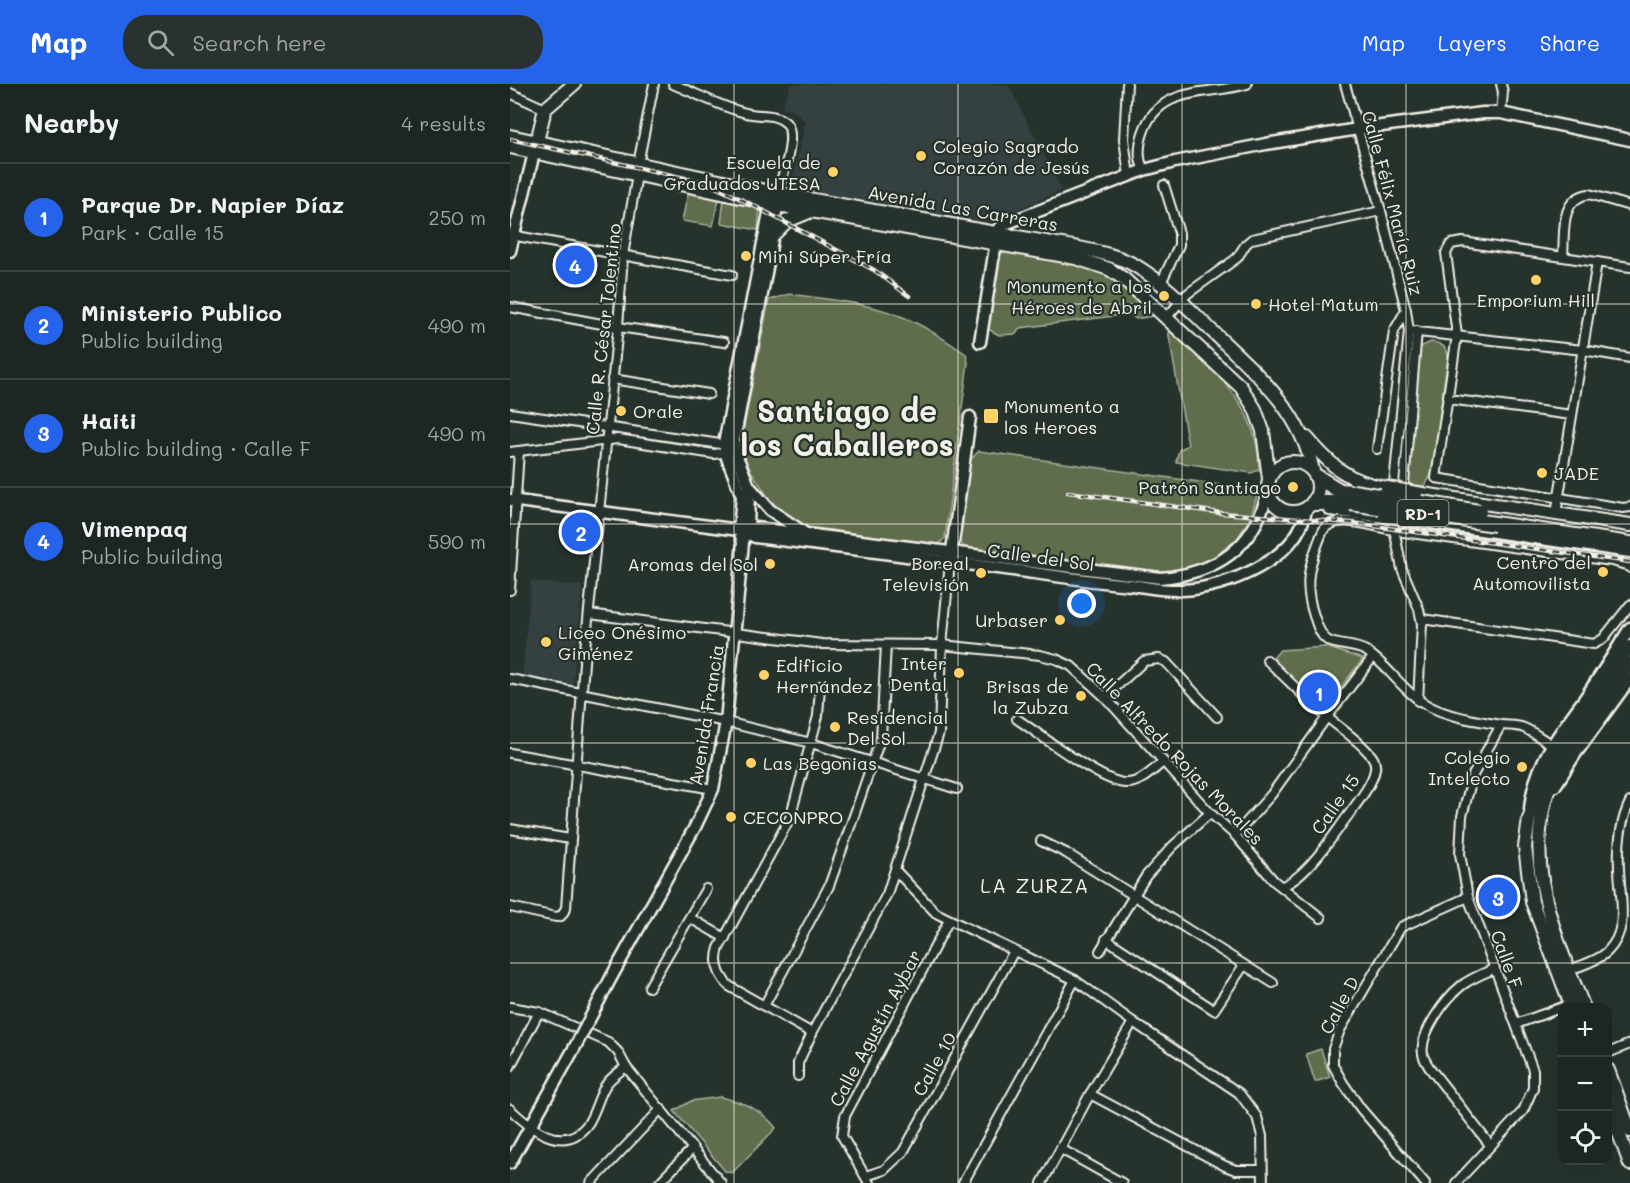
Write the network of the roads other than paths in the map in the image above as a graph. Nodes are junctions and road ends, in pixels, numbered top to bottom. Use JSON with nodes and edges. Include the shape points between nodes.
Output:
{"nodes":[{"id":1,"x":654,"y":84,"type":"edge"},
{"id":2,"x":673,"y":84,"type":"edge"},
{"id":3,"x":1127,"y":84,"type":"edge"},
{"id":4,"x":1247,"y":84,"type":"edge"},
{"id":5,"x":1345,"y":84,"type":"edge"},
{"id":6,"x":572,"y":85,"type":"edge"},
{"id":7,"x":1504,"y":85,"type":"edge"},
{"id":8,"x":510,"y":93,"type":"edge"},
{"id":9,"x":544,"y":109,"type":"junction"},
{"id":10,"x":1501,"y":113,"type":"junction"},
{"id":11,"x":1358,"y":129,"type":"junction"},
{"id":12,"x":510,"y":136,"type":"edge"},
{"id":13,"x":1630,"y":140,"type":"edge"},
{"id":14,"x":510,"y":147,"type":"edge"},
{"id":15,"x":535,"y":147,"type":"junction"},
{"id":16,"x":638,"y":170,"type":"junction"},
{"id":17,"x":1144,"y":170,"type":"junction"},
{"id":18,"x":1129,"y":176,"type":"junction"},
{"id":19,"x":1164,"y":186,"type":"dead end"},
{"id":20,"x":775,"y":199,"type":"junction"},
{"id":21,"x":1630,"y":206,"type":"edge"},
{"id":22,"x":812,"y":211,"type":"junction"},
{"id":23,"x":1381,"y":211,"type":"junction"},
{"id":24,"x":512,"y":235,"type":"edge"},
{"id":25,"x":773,"y":235,"type":"junction"},
{"id":26,"x":996,"y":238,"type":"junction"},
{"id":27,"x":510,"y":251,"type":"edge"},
{"id":28,"x":623,"y":255,"type":"junction"},
{"id":29,"x":1563,"y":256,"type":"junction"},
{"id":30,"x":1597,"y":262,"type":"junction"},
{"id":31,"x":1630,"y":267,"type":"edge"},
{"id":32,"x":732,"y":275,"type":"dead end"},
{"id":33,"x":1161,"y":283,"type":"junction"},
{"id":34,"x":1181,"y":300,"type":"junction"},
{"id":35,"x":510,"y":307,"type":"edge"},
{"id":36,"x":1406,"y":310,"type":"junction"},
{"id":37,"x":1167,"y":316,"type":"junction"},
{"id":38,"x":618,"y":327,"type":"junction"},
{"id":39,"x":1413,"y":331,"type":"junction"},
{"id":40,"x":1457,"y":335,"type":"junction"},
{"id":41,"x":724,"y":342,"type":"dead end"},
{"id":42,"x":980,"y":342,"type":"dead end"},
{"id":43,"x":1583,"y":350,"type":"junction"},
{"id":44,"x":1630,"y":358,"type":"edge"},
{"id":45,"x":612,"y":379,"type":"junction"},
{"id":46,"x":709,"y":394,"type":"dead end"},
{"id":47,"x":1448,"y":399,"type":"junction"},
{"id":48,"x":510,"y":413,"type":"edge"},
{"id":49,"x":1572,"y":415,"type":"junction"},
{"id":50,"x":970,"y":417,"type":"dead end"},
{"id":51,"x":608,"y":427,"type":"junction"},
{"id":52,"x":1300,"y":430,"type":"junction"},
{"id":53,"x":607,"y":440,"type":"junction"},
{"id":54,"x":730,"y":448,"type":"junction"},
{"id":55,"x":1377,"y":449,"type":"dead end"},
{"id":56,"x":519,"y":451,"type":"junction"},
{"id":57,"x":510,"y":452,"type":"edge"},
{"id":58,"x":1315,"y":474,"type":"junction"},
{"id":59,"x":1269,"y":484,"type":"junction"},
{"id":60,"x":1404,"y":484,"type":"dead end"},
{"id":61,"x":749,"y":486,"type":"junction"},
{"id":62,"x":1391,"y":486,"type":"junction"},
{"id":63,"x":1353,"y":492,"type":"junction"},
{"id":64,"x":1559,"y":498,"type":"junction"},
{"id":65,"x":513,"y":500,"type":"edge"},
{"id":66,"x":1309,"y":506,"type":"junction"},
{"id":67,"x":1630,"y":507,"type":"edge"},
{"id":68,"x":599,"y":511,"type":"junction"},
{"id":69,"x":1556,"y":514,"type":"junction"},
{"id":70,"x":1390,"y":523,"type":"junction"},
{"id":71,"x":1630,"y":525,"type":"edge"},
{"id":72,"x":1406,"y":526,"type":"junction"},
{"id":73,"x":745,"y":534,"type":"junction"},
{"id":74,"x":1630,"y":535,"type":"edge"},
{"id":75,"x":811,"y":536,"type":"junction"},
{"id":76,"x":1570,"y":542,"type":"junction"},
{"id":77,"x":1398,"y":549,"type":"junction"},
{"id":78,"x":1627,"y":550,"type":"edge"},
{"id":79,"x":1568,"y":555,"type":"junction"},
{"id":80,"x":951,"y":557,"type":"junction"},
{"id":81,"x":1630,"y":568,"type":"edge"},
{"id":82,"x":1103,"y":577,"type":"junction"},
{"id":83,"x":510,"y":590,"type":"edge"},
{"id":84,"x":1630,"y":605,"type":"edge"},
{"id":85,"x":589,"y":615,"type":"junction"},
{"id":86,"x":1422,"y":619,"type":"junction"},
{"id":87,"x":1630,"y":628,"type":"edge"},
{"id":88,"x":735,"y":633,"type":"junction"},
{"id":89,"x":886,"y":645,"type":"junction"},
{"id":90,"x":942,"y":645,"type":"junction"},
{"id":91,"x":1630,"y":647,"type":"edge"},
{"id":92,"x":1373,"y":657,"type":"junction"},
{"id":93,"x":1267,"y":660,"type":"dead end"},
{"id":94,"x":1630,"y":664,"type":"edge"},
{"id":95,"x":510,"y":679,"type":"edge"},
{"id":96,"x":1630,"y":679,"type":"edge"},
{"id":97,"x":820,"y":686,"type":"dead end"},
{"id":98,"x":583,"y":693,"type":"junction"},
{"id":99,"x":1105,"y":697,"type":"junction"},
{"id":100,"x":1418,"y":701,"type":"junction"},
{"id":101,"x":1217,"y":717,"type":"dead end"},
{"id":102,"x":1327,"y":717,"type":"junction"},
{"id":103,"x":1017,"y":719,"type":"dead end"},
{"id":104,"x":726,"y":722,"type":"junction"},
{"id":105,"x":1502,"y":724,"type":"junction"},
{"id":106,"x":811,"y":743,"type":"junction"},
{"id":107,"x":1551,"y":744,"type":"junction"},
{"id":108,"x":510,"y":753,"type":"edge"},
{"id":109,"x":1163,"y":762,"type":"junction"},
{"id":110,"x":872,"y":763,"type":"junction"},
{"id":111,"x":577,"y":765,"type":"junction"},
{"id":112,"x":925,"y":779,"type":"junction"},
{"id":113,"x":713,"y":789,"type":"junction"},
{"id":114,"x":957,"y":789,"type":"dead end"},
{"id":115,"x":1630,"y":802,"type":"edge"},
{"id":116,"x":1210,"y":813,"type":"junction"},
{"id":117,"x":1542,"y":816,"type":"junction"},
{"id":118,"x":1529,"y":819,"type":"junction"},
{"id":119,"x":510,"y":829,"type":"edge"},
{"id":120,"x":1235,"y":835,"type":"junction"},
{"id":121,"x":570,"y":839,"type":"junction"},
{"id":122,"x":1041,"y":841,"type":"dead end"},
{"id":123,"x":1619,"y":870,"type":"junction"},
{"id":124,"x":1630,"y":870,"type":"edge"},
{"id":125,"x":896,"y":871,"type":"junction"},
{"id":126,"x":1282,"y":886,"type":"junction"},
{"id":127,"x":706,"y":889,"type":"dead end"},
{"id":128,"x":1134,"y":896,"type":"junction"},
{"id":129,"x":1468,"y":897,"type":"junction"},
{"id":130,"x":510,"y":907,"type":"edge"},
{"id":131,"x":690,"y":918,"type":"junction"},
{"id":132,"x":1321,"y":918,"type":"dead end"},
{"id":133,"x":949,"y":920,"type":"junction"},
{"id":134,"x":725,"y":938,"type":"junction"},
{"id":135,"x":1106,"y":939,"type":"junction"},
{"id":136,"x":1014,"y":951,"type":"junction"},
{"id":137,"x":1100,"y":951,"type":"dead end"},
{"id":138,"x":1244,"y":965,"type":"junction"},
{"id":139,"x":1494,"y":969,"type":"junction"},
{"id":140,"x":1570,"y":970,"type":"junction"},
{"id":141,"x":1075,"y":980,"type":"junction"},
{"id":142,"x":1273,"y":983,"type":"dead end"},
{"id":143,"x":649,"y":987,"type":"dead end"},
{"id":144,"x":1570,"y":1003,"type":"edge"},
{"id":145,"x":1582,"y":1003,"type":"edge"},
{"id":146,"x":764,"y":1006,"type":"junction"},
{"id":147,"x":510,"y":1007,"type":"edge"},
{"id":148,"x":1558,"y":1010,"type":"edge"},
{"id":149,"x":539,"y":1012,"type":"junction"},
{"id":150,"x":1133,"y":1022,"type":"junction"},
{"id":151,"x":1516,"y":1024,"type":"junction"},
{"id":152,"x":812,"y":1033,"type":"junction"},
{"id":153,"x":1630,"y":1044,"type":"edge"},
{"id":154,"x":1612,"y":1051,"type":"edge"},
{"id":155,"x":626,"y":1066,"type":"junction"},
{"id":156,"x":510,"y":1067,"type":"edge"},
{"id":157,"x":798,"y":1076,"type":"dead end"},
{"id":158,"x":1612,"y":1081,"type":"edge"},
{"id":159,"x":1090,"y":1094,"type":"junction"},
{"id":160,"x":510,"y":1109,"type":"edge"},
{"id":161,"x":661,"y":1109,"type":"junction"},
{"id":162,"x":1611,"y":1111,"type":"edge"},
{"id":163,"x":529,"y":1127,"type":"junction"},
{"id":164,"x":1630,"y":1131,"type":"edge"},
{"id":165,"x":1490,"y":1145,"type":"junction"},
{"id":166,"x":693,"y":1148,"type":"junction"},
{"id":167,"x":1061,"y":1149,"type":"junction"},
{"id":168,"x":510,"y":1163,"type":"edge"},
{"id":169,"x":1630,"y":1164,"type":"edge"},
{"id":170,"x":1263,"y":1170,"type":"junction"},
{"id":171,"x":868,"y":1179,"type":"edge"},
{"id":172,"x":591,"y":1183,"type":"edge"},
{"id":173,"x":659,"y":1183,"type":"edge"},
{"id":174,"x":721,"y":1183,"type":"edge"},
{"id":175,"x":963,"y":1183,"type":"edge"},
{"id":176,"x":1042,"y":1183,"type":"edge"},
{"id":177,"x":1122,"y":1183,"type":"edge"},
{"id":178,"x":1263,"y":1183,"type":"edge"},
{"id":179,"x":1425,"y":1183,"type":"edge"},
{"id":180,"x":1456,"y":1183,"type":"edge"}],
"edges":[{"from":1,"to":16,"type":"street","name":"Calle R. César Tolentino"},
{"from":2,"to":20,"type":"street","via":[[748,114],[773,116],[785,122],[791,138]]},
{"from":3,"to":18,"type":"street","via":[[1124,139]]},
{"from":4,"to":17,"type":"street","via":[[1190,92],[1156,110],[1141,141]]},
{"from":5,"to":11,"type":"street","name":"Calle Félix María Ruiz"},
{"from":6,"to":9,"type":"main road"},
{"from":7,"to":10,"type":"street"},
{"from":8,"to":9,"type":"street"},
{"from":9,"to":15,"type":"main road"},
{"from":10,"to":11,"type":"main road"},
{"from":10,"to":13,"type":"main road"},
{"from":11,"to":17,"type":"main road"},
{"from":11,"to":23,"type":"street","name":"Calle Félix María Ruiz"},
{"from":12,"to":15,"type":"main road","name":"Avenida Las Carreras"},
{"from":14,"to":15,"type":"main road","name":"Avenida Las Carreras"},
{"from":15,"to":16,"type":"main road","name":"Avenida Las Carreras"},
{"from":15,"to":24,"type":"main road"},
{"from":16,"to":20,"type":"main road","name":"Avenida Las Carreras"},
{"from":16,"to":28,"type":"street","name":"Calle R. César Tolentino"},
{"from":17,"to":18,"type":"main road"},
{"from":18,"to":26,"type":"main road","via":[[1005,224]]},
{"from":19,"to":33,"type":"street","via":[[1179,245]]},
{"from":20,"to":22,"type":"main road","name":"Avenida Las Carreras"},
{"from":20,"to":25,"type":"main road"},
{"from":20,"to":26,"type":"main road","name":"Avenida Las Carreras"},
{"from":20,"to":54,"type":"main road"},
{"from":21,"to":29,"type":"street","via":[[1589,194],[1573,201],[1567,209]]},
{"from":22,"to":25,"type":"main road","via":[[787,221]]},
{"from":22,"to":26,"type":"main road","name":"Avenida Las Carreras"},
{"from":23,"to":34,"type":"street","via":[[1252,239],[1237,258]]},
{"from":23,"to":36,"type":"street","name":"Calle Félix María Ruiz"},
{"from":24,"to":27,"type":"main road"},
{"from":24,"to":28,"type":"street"},
{"from":25,"to":54,"type":"main road"},
{"from":26,"to":33,"type":"main road","name":"Avenida Las Carreras","via":[[1104,254],[1136,266]]},
{"from":26,"to":37,"type":"main road","name":"Avenida Las Carreras","via":[[1109,269]]},
{"from":26,"to":42,"type":"main road"},
{"from":28,"to":32,"type":"street"},
{"from":28,"to":38,"type":"street","name":"Calle R. César Tolentino"},
{"from":29,"to":30,"type":"street"},
{"from":29,"to":40,"type":"street","via":[[1451,244],[1446,253]]},
{"from":30,"to":31,"type":"street"},
{"from":30,"to":43,"type":"street"},
{"from":33,"to":34,"type":"main road","name":"Avenida Las Carreras"},
{"from":34,"to":37,"type":"street"},
{"from":34,"to":52,"type":"main road","name":"Avenida Las Carreras","via":[[1263,379]]},
{"from":35,"to":38,"type":"street"},
{"from":36,"to":39,"type":"street","name":"Calle Félix María Ruiz"},
{"from":36,"to":55,"type":"street","via":[[1394,332]]},
{"from":37,"to":59,"type":"main road","name":"Avenida Las Carreras","via":[[1248,397],[1263,431]]},
{"from":38,"to":41,"type":"street"},
{"from":38,"to":45,"type":"street","name":"Calle R. César Tolentino"},
{"from":39,"to":40,"type":"street"},
{"from":39,"to":60,"type":"street"},
{"from":39,"to":62,"type":"street"},
{"from":40,"to":43,"type":"street"},
{"from":40,"to":47,"type":"street"},
{"from":43,"to":44,"type":"street"},
{"from":43,"to":49,"type":"street"},
{"from":45,"to":46,"type":"street"},
{"from":45,"to":51,"type":"street","name":"Calle R. César Tolentino"},
{"from":47,"to":49,"type":"street"},
{"from":47,"to":64,"type":"street","via":[[1436,478]]},
{"from":48,"to":51,"type":"street"},
{"from":49,"to":64,"type":"street"},
{"from":50,"to":80,"type":"main road"},
{"from":51,"to":53,"type":"street","name":"Calle R. César Tolentino"},
{"from":51,"to":54,"type":"street"},
{"from":52,"to":58,"type":"main road","name":"Avenida Las Carreras"},
{"from":52,"to":63,"type":"main road"},
{"from":53,"to":54,"type":"street","via":[[714,454]]},
{"from":53,"to":56,"type":"street"},
{"from":53,"to":68,"type":"street","name":"Calle R. César Tolentino"},
{"from":54,"to":61,"type":"main road","name":"Avenida Francia"},
{"from":54,"to":73,"type":"main road","name":"Avenida Francia","via":[[742,496]]},
{"from":56,"to":57,"type":"street"},
{"from":56,"to":65,"type":"street"},
{"from":58,"to":59,"type":"main road","via":[[1293,462],[1278,467]]},
{"from":58,"to":63,"type":"highway","number":"RD-1","via":[[1340,490]]},
{"from":58,"to":66,"type":"main road","via":[[1319,490]]},
{"from":59,"to":66,"type":"main road","via":[[1273,501],[1284,510],[1297,512]]},
{"from":59,"to":82,"type":"main road","name":"Calle del Sol","via":[[1244,542],[1206,570],[1160,578]]},
{"from":61,"to":73,"type":"main road","name":"Avenida Francia"},
{"from":61,"to":75,"type":"main road","via":[[777,516]]},
{"from":62,"to":63,"type":"main road"},
{"from":62,"to":69,"type":"main road","bridge":true},
{"from":63,"to":66,"type":"highway","number":"RD-1"},
{"from":63,"to":74,"type":"highway","number":"RD-1","bridge":true},
{"from":63,"to":78,"type":"highway","number":"RD-1","bridge":true},
{"from":64,"to":67,"type":"street"},
{"from":64,"to":69,"type":"street"},
{"from":65,"to":68,"type":"main road","name":"Calle del Sol"},
{"from":65,"to":83,"type":"street"},
{"from":66,"to":70,"type":"main road","via":[[1343,509]]},
{"from":66,"to":82,"type":"main road","name":"Calle del Sol","via":[[1297,533],[1273,558],[1223,583],[1181,590]]},
{"from":68,"to":73,"type":"main road","name":"Calle del Sol"},
{"from":68,"to":85,"type":"street","name":"Calle R. César Tolentino"},
{"from":69,"to":71,"type":"main road"},
{"from":70,"to":72,"type":"main road","bridge":true},
{"from":70,"to":77,"type":"street"},
{"from":70,"to":92,"type":"street","via":[[1336,521],[1328,525],[1307,578],[1310,604],[1327,640],[1355,646]]},
{"from":72,"to":76,"type":"main road"},
{"from":72,"to":77,"type":"street"},
{"from":72,"to":79,"type":"street"},
{"from":73,"to":75,"type":"main road","name":"Calle del Sol"},
{"from":73,"to":80,"type":"main road","name":"Calle del Sol"},
{"from":73,"to":88,"type":"main road","name":"Avenida Francia"},
{"from":75,"to":80,"type":"main road","name":"Calle del Sol"},
{"from":76,"to":78,"type":"main road"},
{"from":76,"to":79,"type":"street"},
{"from":77,"to":86,"type":"street","via":[[1405,579]]},
{"from":79,"to":81,"type":"street","via":[[1620,562]]},
{"from":80,"to":82,"type":"main road","name":"Calle del Sol"},
{"from":80,"to":90,"type":"street"},
{"from":84,"to":86,"type":"street","via":[[1604,639],[1594,644]]},
{"from":85,"to":88,"type":"street","name":"Calle Alfredo Rojas Morales"},
{"from":85,"to":98,"type":"street","name":"Calle R. César Tolentino"},
{"from":86,"to":100,"type":"street"},
{"from":87,"to":107,"type":"main road"},
{"from":88,"to":89,"type":"street","name":"Calle Alfredo Rojas Morales","via":[[822,644]]},
{"from":88,"to":104,"type":"main road","name":"Avenida Francia"},
{"from":89,"to":90,"type":"street","name":"Calle Alfredo Rojas Morales"},
{"from":89,"to":110,"type":"street","via":[[881,737]]},
{"from":90,"to":99,"type":"street","name":"Calle Alfredo Rojas Morales","via":[[1048,656],[1071,666]]},
{"from":90,"to":112,"type":"street","via":[[939,734]]},
{"from":91,"to":118,"type":"main road","via":[[1553,757]]},
{"from":92,"to":100,"type":"street"},
{"from":92,"to":102,"type":"street"},
{"from":93,"to":102,"type":"street","name":"Calle 15"},
{"from":94,"to":117,"type":"main road","via":[[1561,762]]},
{"from":95,"to":98,"type":"street"},
{"from":96,"to":117,"type":"main road","via":[[1559,778]]},
{"from":97,"to":106,"type":"street"},
{"from":98,"to":104,"type":"street"},
{"from":98,"to":111,"type":"street","name":"Calle R. César Tolentino"},
{"from":99,"to":101,"type":"street","via":[[1144,661],[1159,659]]},
{"from":99,"to":109,"type":"street","name":"Calle Alfredo Rojas Morales"},
{"from":100,"to":105,"type":"street","via":[[1436,710]]},
{"from":102,"to":120,"type":"street","via":[[1271,795]]},
{"from":102,"to":126,"type":"street","name":"Calle 15","via":[[1368,751],[1376,768],[1335,833],[1303,872]]},
{"from":103,"to":109,"type":"street","via":[[1117,782],[1142,778]]},
{"from":104,"to":106,"type":"street"},
{"from":104,"to":113,"type":"main road","name":"Avenida Francia"},
{"from":105,"to":107,"type":"street","via":[[1522,727]]},
{"from":105,"to":129,"type":"street","name":"Calle F","via":[[1473,775],[1462,816],[1460,854]]},
{"from":106,"to":110,"type":"street"},
{"from":106,"to":134,"type":"street","via":[[790,819]]},
{"from":107,"to":118,"type":"main road","via":[[1535,779]]},
{"from":108,"to":111,"type":"street"},
{"from":109,"to":116,"type":"street","name":"Calle Alfredo Rojas Morales"},
{"from":110,"to":112,"type":"street"},
{"from":110,"to":146,"type":"street","via":[[829,886]]},
{"from":111,"to":113,"type":"street"},
{"from":111,"to":121,"type":"street","name":"Calle R. César Tolentino"},
{"from":112,"to":114,"type":"street"},
{"from":112,"to":125,"type":"street"},
{"from":113,"to":163,"type":"main road","name":"Avenida Francia","bridge":true},
{"from":115,"to":123,"type":"street","via":[[1620,838]]},
{"from":116,"to":120,"type":"street","name":"Calle Alfredo Rojas Morales"},
{"from":116,"to":128,"type":"street","via":[[1173,846]]},
{"from":117,"to":140,"type":"main road","via":[[1538,848],[1545,900]]},
{"from":118,"to":144,"type":"main road","via":[[1525,847],[1532,902]]},
{"from":119,"to":121,"type":"street"},
{"from":120,"to":126,"type":"street","name":"Calle Alfredo Rojas Morales"},
{"from":121,"to":130,"type":"street","name":"Calle R. César Tolentino","via":[[566,908],[561,916]]},
{"from":122,"to":128,"type":"street"},
{"from":123,"to":124,"type":"street"},
{"from":123,"to":140,"type":"street","via":[[1624,915],[1621,932],[1606,954]]},
{"from":125,"to":133,"type":"street","via":[[936,913]]},
{"from":125,"to":152,"type":"street","via":[[884,901]]},
{"from":126,"to":132,"type":"street","name":"Calle Alfredo Rojas Morales"},
{"from":127,"to":131,"type":"street"},
{"from":128,"to":135,"type":"street"},
{"from":128,"to":138,"type":"street"},
{"from":129,"to":139,"type":"street","name":"Calle F"},
{"from":129,"to":179,"type":"street","name":"Calle D","via":[[1401,927],[1340,1030],[1333,1049],[1334,1065],[1343,1083]]},
{"from":131,"to":134,"type":"street"},
{"from":131,"to":143,"type":"street"},
{"from":133,"to":136,"type":"street"},
{"from":133,"to":171,"type":"street","name":"Calle Agustín Aybar","via":[[844,1116],[842,1136]]},
{"from":134,"to":146,"type":"street","via":[[716,964],[722,979]]},
{"from":135,"to":137,"type":"street"},
{"from":135,"to":138,"type":"street","via":[[1214,1010]]},
{"from":136,"to":141,"type":"street"},
{"from":136,"to":171,"type":"street","name":"Calle 10","via":[[903,1152]]},
{"from":138,"to":142,"type":"street"},
{"from":139,"to":151,"type":"street","name":"Calle F"},
{"from":139,"to":165,"type":"street","via":[[1471,979],[1449,998],[1423,1045],[1433,1074]]},
{"from":140,"to":145,"type":"main road"},
{"from":141,"to":150,"type":"street"},
{"from":141,"to":175,"type":"street"},
{"from":146,"to":152,"type":"street"},
{"from":147,"to":149,"type":"street"},
{"from":148,"to":151,"type":"street"},
{"from":149,"to":155,"type":"street","via":[[608,1042]]},
{"from":149,"to":156,"type":"street"},
{"from":150,"to":159,"type":"street"},
{"from":150,"to":170,"type":"street","via":[[1239,1093],[1257,1117]]},
{"from":151,"to":165,"type":"street","name":"Calle F","via":[[1533,1070],[1533,1088],[1523,1111]]},
{"from":152,"to":157,"type":"street","via":[[798,1063]]},
{"from":153,"to":154,"type":"street"},
{"from":155,"to":161,"type":"street"},
{"from":155,"to":163,"type":"street","via":[[606,1085],[587,1125],[575,1134],[555,1139]]},
{"from":158,"to":164,"type":"main road"},
{"from":159,"to":167,"type":"street"},
{"from":159,"to":170,"type":"street","via":[[1225,1166]]},
{"from":160,"to":163,"type":"street"},
{"from":161,"to":166,"type":"street"},
{"from":161,"to":172,"type":"street"},
{"from":162,"to":169,"type":"main road"},
{"from":163,"to":168,"type":"main road"},
{"from":165,"to":180,"type":"street","name":"Calle F"},
{"from":166,"to":173,"type":"street"},
{"from":166,"to":174,"type":"street"},
{"from":167,"to":176,"type":"street"},
{"from":167,"to":177,"type":"street"},
{"from":170,"to":178,"type":"street"}]}
